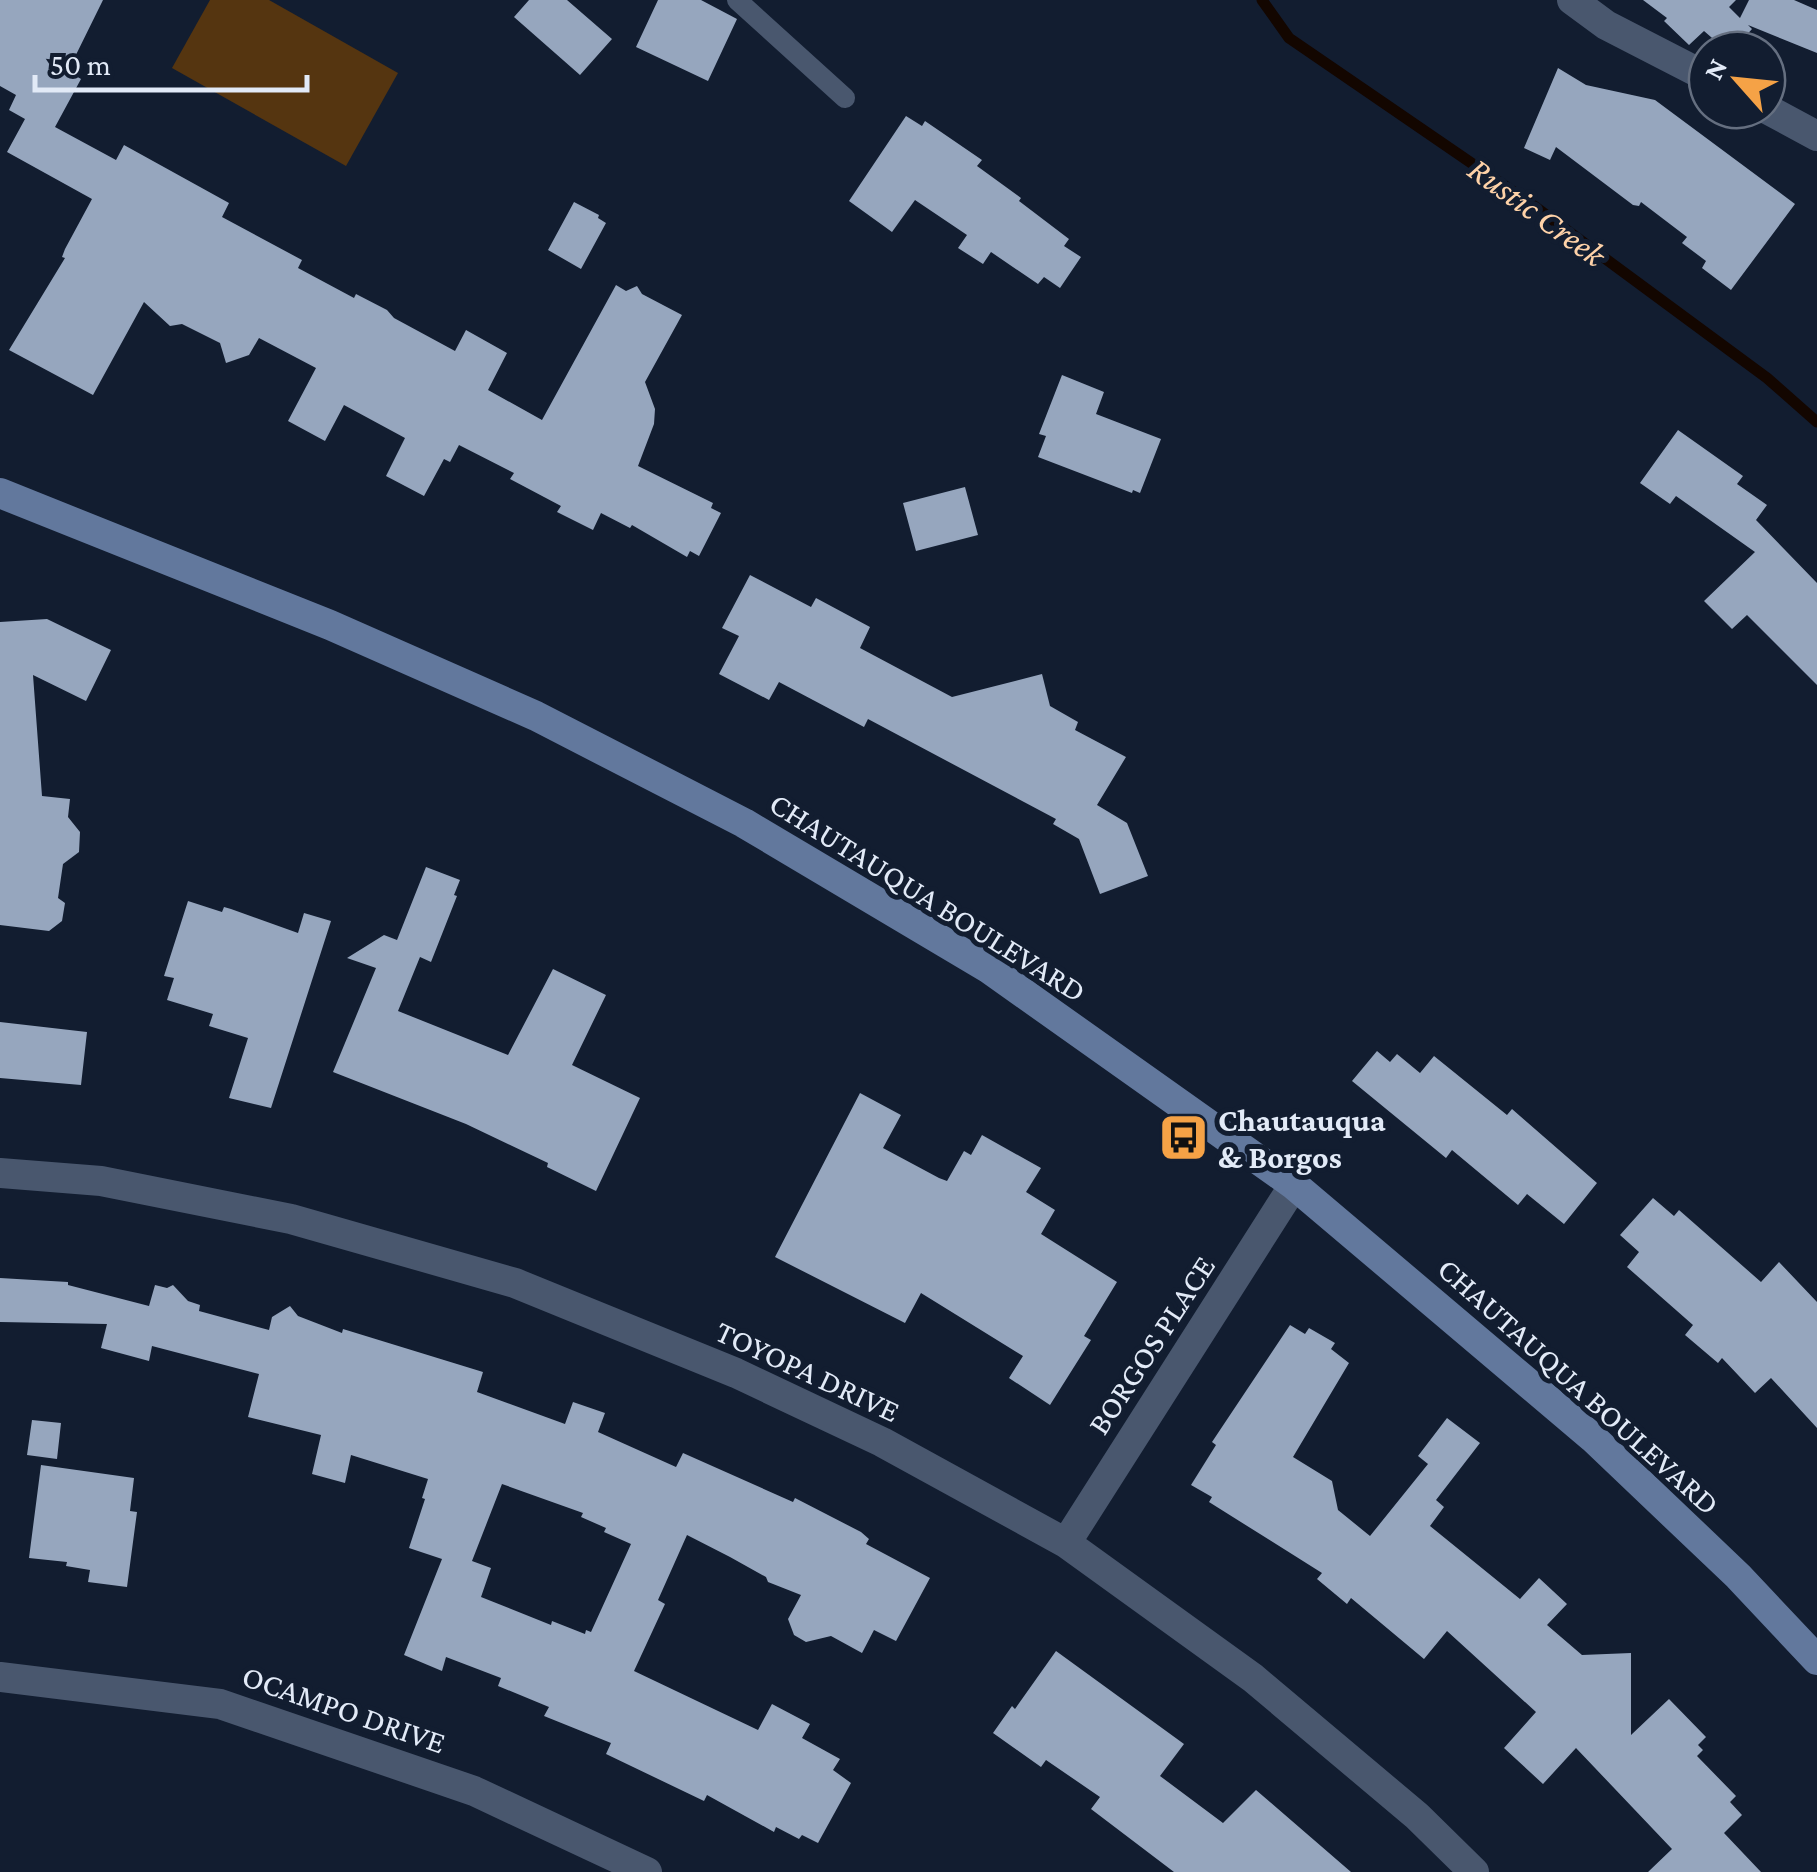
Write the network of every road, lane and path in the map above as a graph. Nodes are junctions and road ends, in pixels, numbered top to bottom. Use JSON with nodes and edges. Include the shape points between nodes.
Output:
{"nodes":[{"id":1,"x":737,"y":0,"type":"edge"},
{"id":2,"x":1572,"y":0,"type":"edge"},
{"id":3,"x":1687,"y":67,"type":"edge"},
{"id":4,"x":845,"y":98,"type":"dead end"},
{"id":5,"x":1787,"y":120,"type":"edge"},
{"id":6,"x":1817,"y":136,"type":"edge"},
{"id":7,"x":4,"y":494,"type":"edge"},
{"id":8,"x":0,"y":1173,"type":"edge"},
{"id":9,"x":1294,"y":1185,"type":"junction"},
{"id":10,"x":1066,"y":1543,"type":"junction"},
{"id":11,"x":1817,"y":1660,"type":"edge"},
{"id":12,"x":0,"y":1677,"type":"edge"},
{"id":13,"x":648,"y":1872,"type":"edge"},
{"id":14,"x":1474,"y":1872,"type":"edge"}],
"edges":[{"from":1,"to":4,"type":"lane"},
{"from":2,"to":3,"type":"street"},
{"from":5,"to":6,"type":"street"},
{"from":7,"to":9,"type":"street","name":"CHAUTAUQUA BOULEVARD","via":[[330,624],[502,701],[744,823],[988,968]]},
{"from":8,"to":10,"type":"street","name":"TOYOPA DRIVE","via":[[101,1181],[291,1219],[514,1283],[736,1372],[882,1442]]},
{"from":9,"to":10,"type":"street","name":"BORGOS PLACE"},
{"from":9,"to":11,"type":"street","name":"CHAUTAUQUA BOULEVARD","via":[[1593,1438]]},
{"from":10,"to":14,"type":"street","name":"TOYOPA DRIVE","via":[[1253,1678]]},
{"from":12,"to":13,"type":"street","name":"OCAMPO DRIVE","via":[[220,1704],[474,1791]]}]}
